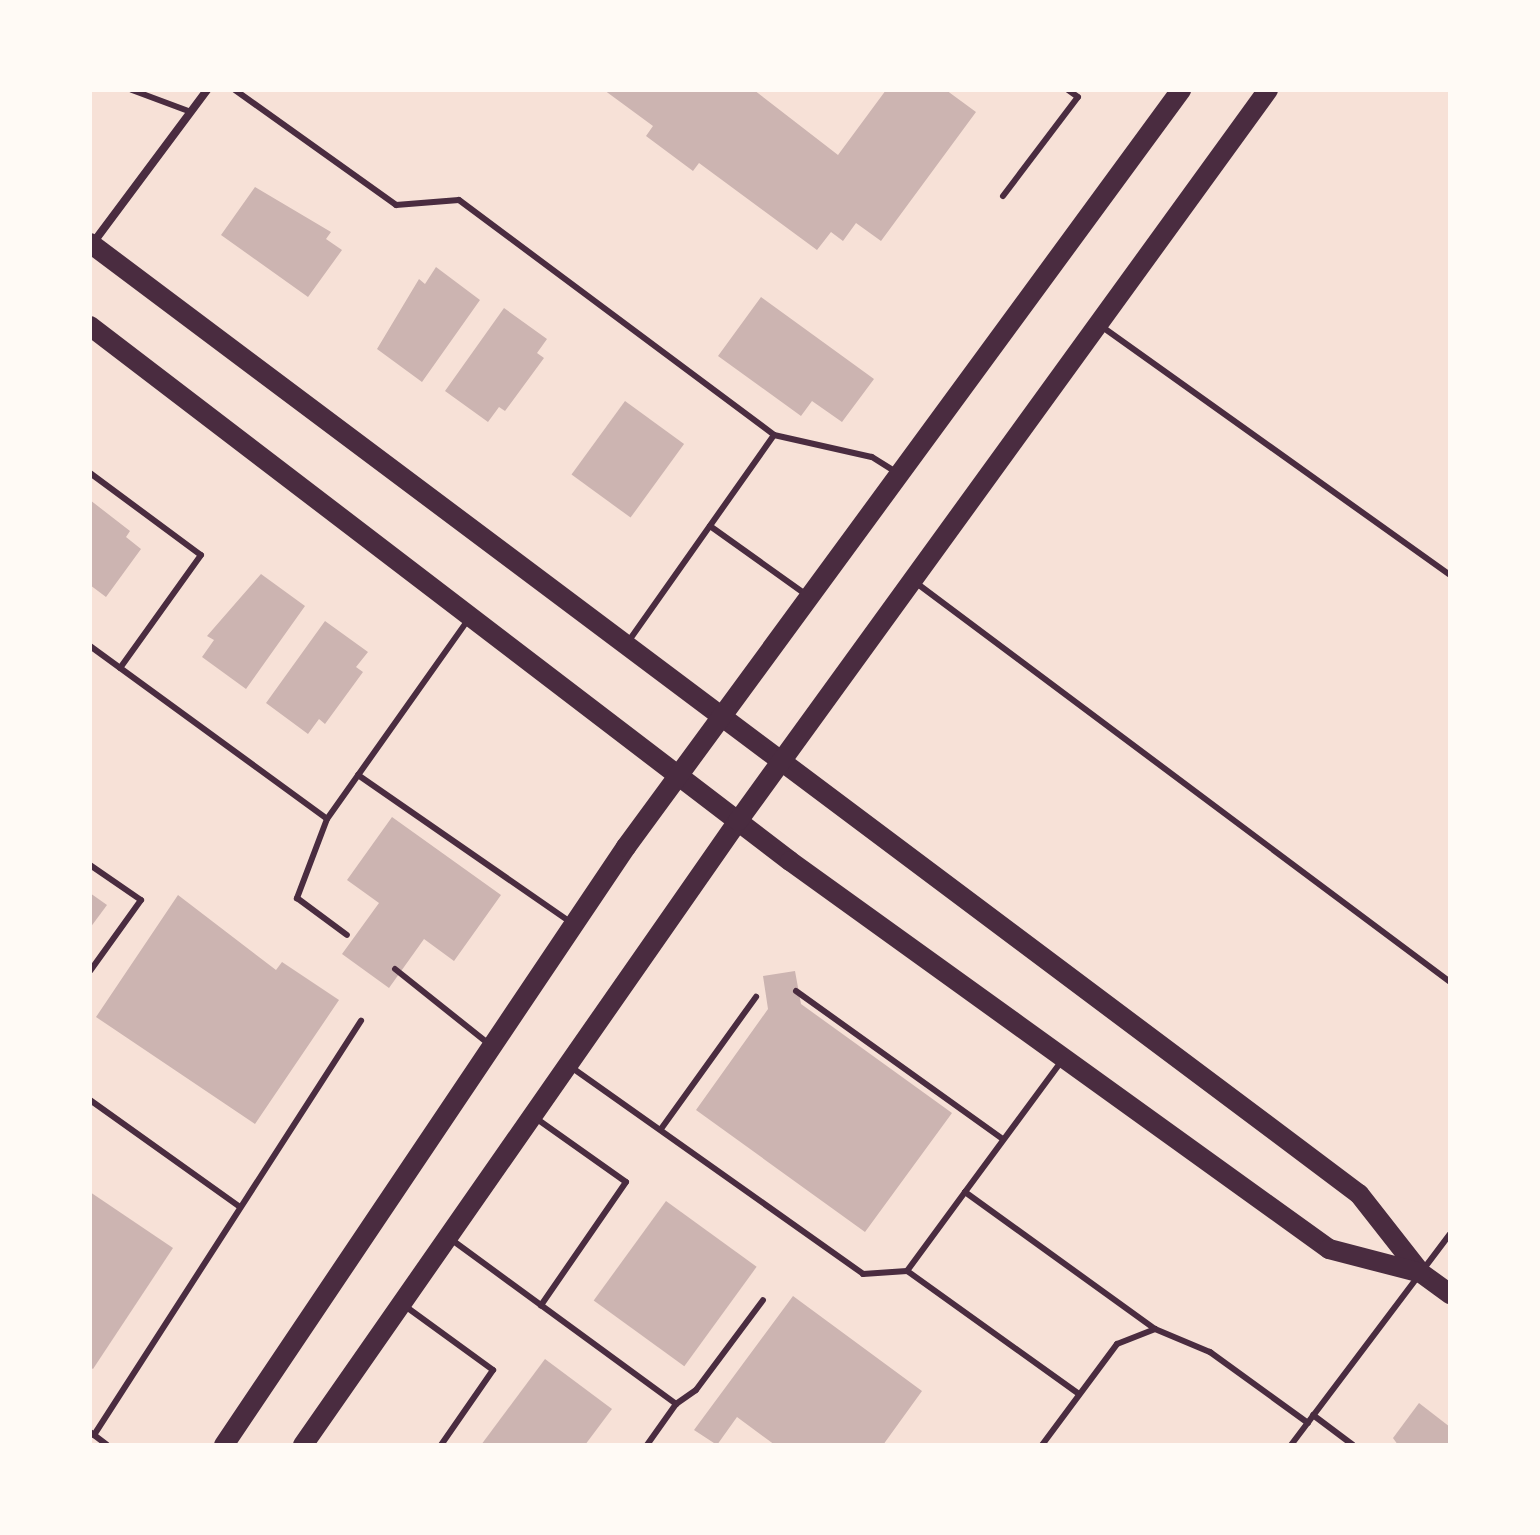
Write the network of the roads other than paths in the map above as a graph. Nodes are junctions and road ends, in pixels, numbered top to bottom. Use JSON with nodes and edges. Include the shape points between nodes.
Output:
{"nodes":[{"id":1,"x":132,"y":90,"type":"edge"},
{"id":2,"x":207,"y":90,"type":"edge"},
{"id":3,"x":235,"y":90,"type":"edge"},
{"id":4,"x":1070,"y":90,"type":"edge"},
{"id":5,"x":1181,"y":90,"type":"edge"},
{"id":6,"x":1268,"y":90,"type":"edge"},
{"id":7,"x":191,"y":112,"type":"junction"},
{"id":8,"x":1003,"y":196,"type":"dead end"},
{"id":9,"x":91,"y":245,"type":"edge"},
{"id":10,"x":1099,"y":325,"type":"junction"},
{"id":11,"x":90,"y":326,"type":"edge"},
{"id":12,"x":774,"y":435,"type":"junction"},
{"id":13,"x":90,"y":473,"type":"edge"},
{"id":14,"x":899,"y":474,"type":"junction"},
{"id":15,"x":710,"y":526,"type":"junction"},
{"id":16,"x":1450,"y":575,"type":"edge"},
{"id":17,"x":913,"y":581,"type":"junction"},
{"id":18,"x":810,"y":597,"type":"junction"},
{"id":19,"x":470,"y":618,"type":"junction"},
{"id":20,"x":626,"y":645,"type":"junction"},
{"id":21,"x":90,"y":646,"type":"edge"},
{"id":22,"x":120,"y":668,"type":"junction"},
{"id":23,"x":723,"y":717,"type":"junction"},
{"id":24,"x":781,"y":761,"type":"junction"},
{"id":25,"x":358,"y":775,"type":"junction"},
{"id":26,"x":679,"y":776,"type":"junction"},
{"id":27,"x":327,"y":819,"type":"junction"},
{"id":28,"x":738,"y":821,"type":"junction"},
{"id":29,"x":90,"y":865,"type":"edge"},
{"id":30,"x":573,"y":924,"type":"junction"},
{"id":31,"x":347,"y":935,"type":"dead end"},
{"id":32,"x":395,"y":969,"type":"dead end"},
{"id":33,"x":90,"y":971,"type":"edge"},
{"id":34,"x":1450,"y":982,"type":"edge"},
{"id":35,"x":796,"y":991,"type":"dead end"},
{"id":36,"x":756,"y":997,"type":"dead end"},
{"id":37,"x":361,"y":1021,"type":"dead end"},
{"id":38,"x":490,"y":1045,"type":"junction"},
{"id":39,"x":1063,"y":1058,"type":"junction"},
{"id":40,"x":571,"y":1067,"type":"junction"},
{"id":41,"x":90,"y":1100,"type":"edge"},
{"id":42,"x":537,"y":1119,"type":"junction"},
{"id":43,"x":661,"y":1129,"type":"junction"},
{"id":44,"x":1003,"y":1139,"type":"junction"},
{"id":45,"x":965,"y":1192,"type":"junction"},
{"id":46,"x":240,"y":1207,"type":"junction"},
{"id":47,"x":1450,"y":1234,"type":"edge"},
{"id":48,"x":452,"y":1240,"type":"junction"},
{"id":49,"x":907,"y":1271,"type":"junction"},
{"id":50,"x":1421,"y":1273,"type":"junction"},
{"id":51,"x":1450,"y":1294,"type":"edge"},
{"id":52,"x":763,"y":1300,"type":"dead end"},
{"id":53,"x":541,"y":1305,"type":"junction"},
{"id":54,"x":405,"y":1306,"type":"junction"},
{"id":55,"x":1155,"y":1329,"type":"junction"},
{"id":56,"x":1079,"y":1394,"type":"junction"},
{"id":57,"x":676,"y":1404,"type":"junction"},
{"id":58,"x":1313,"y":1415,"type":"junction"},
{"id":59,"x":1308,"y":1423,"type":"junction"},
{"id":60,"x":92,"y":1434,"type":"edge"},
{"id":61,"x":107,"y":1445,"type":"edge"},
{"id":62,"x":224,"y":1445,"type":"edge"},
{"id":63,"x":303,"y":1445,"type":"edge"},
{"id":64,"x":441,"y":1445,"type":"edge"},
{"id":65,"x":647,"y":1445,"type":"edge"},
{"id":66,"x":1042,"y":1445,"type":"edge"},
{"id":67,"x":1291,"y":1445,"type":"edge"},
{"id":68,"x":1353,"y":1445,"type":"edge"}],
"edges":[{"from":1,"to":7,"type":"lane"},
{"from":2,"to":7,"type":"street"},
{"from":3,"to":12,"type":"lane","via":[[396,205],[459,200]]},
{"from":4,"to":8,"type":"lane","via":[[1078,97]]},
{"from":5,"to":14,"type":"main road"},
{"from":6,"to":10,"type":"main road"},
{"from":7,"to":9,"type":"street"},
{"from":9,"to":20,"type":"main road"},
{"from":10,"to":16,"type":"lane"},
{"from":10,"to":17,"type":"main road"},
{"from":11,"to":19,"type":"main road"},
{"from":12,"to":14,"type":"lane","via":[[872,457]]},
{"from":12,"to":15,"type":"lane"},
{"from":13,"to":22,"type":"lane","via":[[201,555]]},
{"from":14,"to":18,"type":"main road"},
{"from":15,"to":18,"type":"lane"},
{"from":15,"to":20,"type":"lane"},
{"from":17,"to":24,"type":"main road"},
{"from":17,"to":34,"type":"lane"},
{"from":18,"to":23,"type":"main road"},
{"from":19,"to":25,"type":"lane"},
{"from":19,"to":26,"type":"main road"},
{"from":20,"to":23,"type":"main road"},
{"from":21,"to":22,"type":"lane"},
{"from":22,"to":27,"type":"lane"},
{"from":23,"to":24,"type":"main road"},
{"from":23,"to":26,"type":"main road"},
{"from":24,"to":28,"type":"main road"},
{"from":24,"to":50,"type":"main road","via":[[1359,1194]]},
{"from":25,"to":27,"type":"lane"},
{"from":25,"to":30,"type":"lane"},
{"from":26,"to":28,"type":"main road"},
{"from":26,"to":30,"type":"main road"},
{"from":27,"to":31,"type":"lane","via":[[297,898]]},
{"from":28,"to":39,"type":"main road"},
{"from":28,"to":40,"type":"main road"},
{"from":29,"to":33,"type":"lane","via":[[141,900]]},
{"from":30,"to":38,"type":"main road"},
{"from":32,"to":38,"type":"lane"},
{"from":35,"to":44,"type":"lane"},
{"from":36,"to":43,"type":"lane"},
{"from":37,"to":46,"type":"lane"},
{"from":38,"to":62,"type":"main road"},
{"from":39,"to":44,"type":"lane"},
{"from":39,"to":50,"type":"main road","via":[[1329,1249]]},
{"from":40,"to":42,"type":"main road"},
{"from":40,"to":43,"type":"lane"},
{"from":41,"to":46,"type":"lane"},
{"from":42,"to":48,"type":"main road"},
{"from":42,"to":53,"type":"lane","via":[[626,1182]]},
{"from":43,"to":49,"type":"lane","via":[[863,1274]]},
{"from":44,"to":45,"type":"lane"},
{"from":45,"to":49,"type":"lane"},
{"from":45,"to":55,"type":"lane"},
{"from":46,"to":60,"type":"lane"},
{"from":47,"to":50,"type":"lane"},
{"from":48,"to":53,"type":"lane"},
{"from":48,"to":54,"type":"main road"},
{"from":49,"to":56,"type":"lane"},
{"from":50,"to":51,"type":"main road"},
{"from":50,"to":58,"type":"lane"},
{"from":52,"to":57,"type":"lane","via":[[696,1390]]},
{"from":53,"to":57,"type":"lane"},
{"from":54,"to":63,"type":"main road"},
{"from":54,"to":64,"type":"lane","via":[[493,1370]]},
{"from":55,"to":56,"type":"lane","via":[[1117,1344]]},
{"from":55,"to":59,"type":"lane","via":[[1210,1352]]},
{"from":56,"to":66,"type":"lane"},
{"from":57,"to":65,"type":"lane"},
{"from":58,"to":59,"type":"lane"},
{"from":58,"to":68,"type":"lane"},
{"from":59,"to":67,"type":"lane"},
{"from":60,"to":61,"type":"lane"}]}
